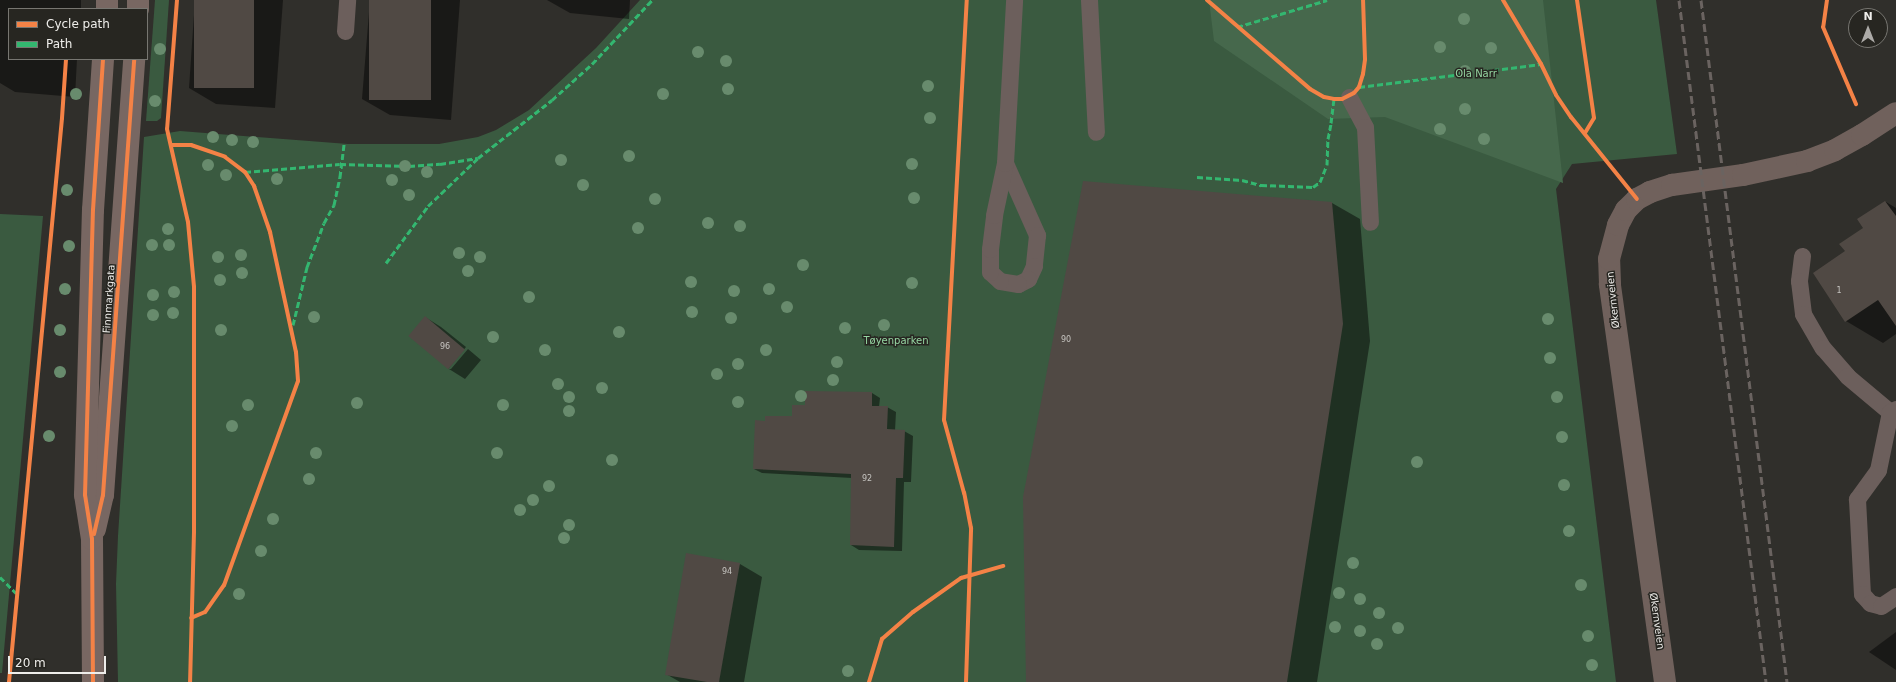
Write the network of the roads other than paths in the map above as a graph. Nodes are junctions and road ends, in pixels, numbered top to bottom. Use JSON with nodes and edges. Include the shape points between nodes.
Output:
{"nodes":[{"id":1,"x":347,"y":0,"type":"edge"},
{"id":2,"x":1014,"y":0,"type":"edge"},
{"id":3,"x":1089,"y":0,"type":"edge"},
{"id":4,"x":345,"y":31,"type":"dead end"},
{"id":5,"x":103,"y":60,"type":"edge"},
{"id":6,"x":134,"y":60,"type":"edge"},
{"id":7,"x":1349,"y":96,"type":"dead end"},
{"id":8,"x":1896,"y":113,"type":"edge"},
{"id":9,"x":1096,"y":132,"type":"dead end"},
{"id":10,"x":1005,"y":163,"type":"junction"},
{"id":11,"x":1370,"y":222,"type":"dead end"},
{"id":12,"x":1802,"y":256,"type":"dead end"},
{"id":13,"x":1893,"y":410,"type":"edge"},
{"id":14,"x":92,"y":539,"type":"junction"},
{"id":15,"x":1896,"y":596,"type":"edge"},
{"id":16,"x":93,"y":682,"type":"edge"},
{"id":17,"x":1665,"y":682,"type":"edge"}],
"edges":[{"from":1,"to":4,"type":"lane"},
{"from":2,"to":10,"type":"lane"},
{"from":3,"to":9,"type":"lane"},
{"from":5,"to":14,"type":"main road","name":"Finnmarkgata","via":[[93,210],[85,495]]},
{"from":6,"to":14,"type":"main road","name":"Finnmarkgata","via":[[103,494]]},
{"from":7,"to":11,"type":"lane","via":[[1365,127]]},
{"from":8,"to":17,"type":"main road","name":"Økernveien","via":[[1835,150],[1807,161],[1743,175],[1672,185],[1650,192],[1637,199],[1626,210],[1618,225],[1609,259],[1610,284]]},
{"from":10,"to":10,"type":"lane","via":[[994,215],[990,272],[1000,281],[1018,284],[1028,279],[1034,266],[1037,235]]},
{"from":12,"to":13,"type":"lane","via":[[1799,281],[1803,314],[1823,348],[1842,370]]},
{"from":13,"to":15,"type":"lane","via":[[1878,470],[1857,500],[1862,594],[1870,604],[1881,606]]},
{"from":14,"to":16,"type":"main road","name":"Finnmarkgata"}]}
